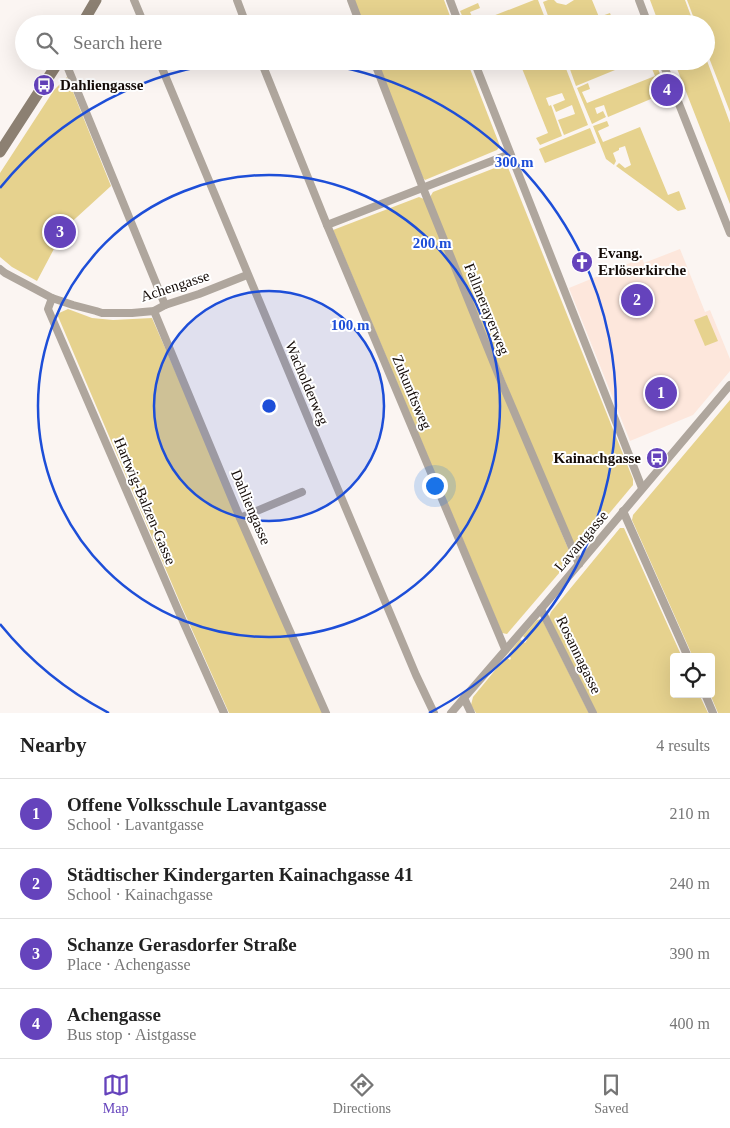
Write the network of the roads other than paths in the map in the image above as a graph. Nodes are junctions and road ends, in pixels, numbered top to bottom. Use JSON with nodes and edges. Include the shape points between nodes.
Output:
{"nodes":[{"id":1,"x":96,"y":0,"type":"edge"},
{"id":2,"x":134,"y":0,"type":"edge"},
{"id":3,"x":237,"y":0,"type":"edge"},
{"id":4,"x":351,"y":0,"type":"edge"},
{"id":5,"x":450,"y":0,"type":"edge"},
{"id":6,"x":639,"y":0,"type":"edge"},
{"id":7,"x":87,"y":15,"type":"edge"},
{"id":8,"x":140,"y":15,"type":"edge"},
{"id":9,"x":243,"y":15,"type":"edge"},
{"id":10,"x":357,"y":15,"type":"edge"},
{"id":11,"x":456,"y":15,"type":"edge"},
{"id":12,"x":645,"y":15,"type":"edge"},
{"id":13,"x":53,"y":70,"type":"edge"},
{"id":14,"x":69,"y":70,"type":"edge"},
{"id":15,"x":163,"y":70,"type":"edge"},
{"id":16,"x":266,"y":70,"type":"edge"},
{"id":17,"x":377,"y":70,"type":"edge"},
{"id":18,"x":477,"y":70,"type":"edge"},
{"id":19,"x":666,"y":70,"type":"edge"},
{"id":20,"x":0,"y":152,"type":"edge"},
{"id":21,"x":510,"y":154,"type":"junction"},
{"id":22,"x":423,"y":188,"type":"junction"},
{"id":23,"x":327,"y":225,"type":"junction"},
{"id":24,"x":730,"y":233,"type":"edge"},
{"id":25,"x":0,"y":269,"type":"edge"},
{"id":26,"x":247,"y":275,"type":"junction"},
{"id":27,"x":52,"y":298,"type":"junction"},
{"id":28,"x":165,"y":306,"type":"junction"},
{"id":29,"x":154,"y":311,"type":"junction"},
{"id":30,"x":730,"y":385,"type":"edge"},
{"id":31,"x":642,"y":488,"type":"junction"},
{"id":32,"x":302,"y":492,"type":"dead end"},
{"id":33,"x":623,"y":511,"type":"junction"},
{"id":34,"x":240,"y":518,"type":"junction"},
{"id":35,"x":579,"y":564,"type":"junction"},
{"id":36,"x":542,"y":609,"type":"junction"},
{"id":37,"x":505,"y":649,"type":"junction"},
{"id":38,"x":686,"y":653,"type":"edge"},
{"id":39,"x":464,"y":698,"type":"junction"},
{"id":40,"x":706,"y":698,"type":"edge"},
{"id":41,"x":224,"y":713,"type":"edge"},
{"id":42,"x":326,"y":713,"type":"edge"},
{"id":43,"x":434,"y":713,"type":"edge"},
{"id":44,"x":451,"y":713,"type":"edge"},
{"id":45,"x":471,"y":713,"type":"edge"},
{"id":46,"x":593,"y":713,"type":"edge"},
{"id":47,"x":713,"y":713,"type":"edge"}],
"edges":[{"from":1,"to":7,"type":"main road"},
{"from":2,"to":8,"type":"street"},
{"from":3,"to":9,"type":"street"},
{"from":4,"to":10,"type":"street"},
{"from":5,"to":11,"type":"street"},
{"from":6,"to":12,"type":"street"},
{"from":13,"to":20,"type":"main road"},
{"from":14,"to":28,"type":"street"},
{"from":15,"to":26,"type":"street","name":"Wacholderweg"},
{"from":16,"to":23,"type":"street","name":"Zukunftsweg"},
{"from":17,"to":22,"type":"street","name":"Fallmerayerweg"},
{"from":18,"to":21,"type":"street"},
{"from":19,"to":24,"type":"street"},
{"from":21,"to":22,"type":"street"},
{"from":21,"to":31,"type":"street"},
{"from":22,"to":23,"type":"street"},
{"from":22,"to":35,"type":"street","name":"Fallmerayerweg"},
{"from":23,"to":37,"type":"street","name":"Zukunftsweg"},
{"from":25,"to":27,"type":"street","name":"Achengasse"},
{"from":26,"to":28,"type":"street","name":"Achengasse"},
{"from":26,"to":43,"type":"street","name":"Wacholderweg"},
{"from":27,"to":29,"type":"street","name":"Achengasse","via":[[102,314]]},
{"from":27,"to":41,"type":"street","name":"Hartwig-Balzen-Gasse","via":[[48,309]]},
{"from":28,"to":29,"type":"street","name":"Achengasse"},
{"from":29,"to":34,"type":"street","name":"Dahliengasse"},
{"from":30,"to":31,"type":"street","name":"Lavantgasse"},
{"from":31,"to":33,"type":"street","name":"Lavantgasse"},
{"from":32,"to":34,"type":"street"},
{"from":33,"to":35,"type":"street","name":"Lavantgasse"},
{"from":33,"to":38,"type":"street"},
{"from":34,"to":42,"type":"street","name":"Dahliengasse"},
{"from":35,"to":36,"type":"street","name":"Lavantgasse"},
{"from":36,"to":37,"type":"street","name":"Lavantgasse"},
{"from":36,"to":46,"type":"street","name":"Rosannagasse"},
{"from":37,"to":39,"type":"street","name":"Lavantgasse"},
{"from":39,"to":44,"type":"street","name":"Lavantgasse"},
{"from":39,"to":45,"type":"street"},
{"from":40,"to":47,"type":"street"}]}
